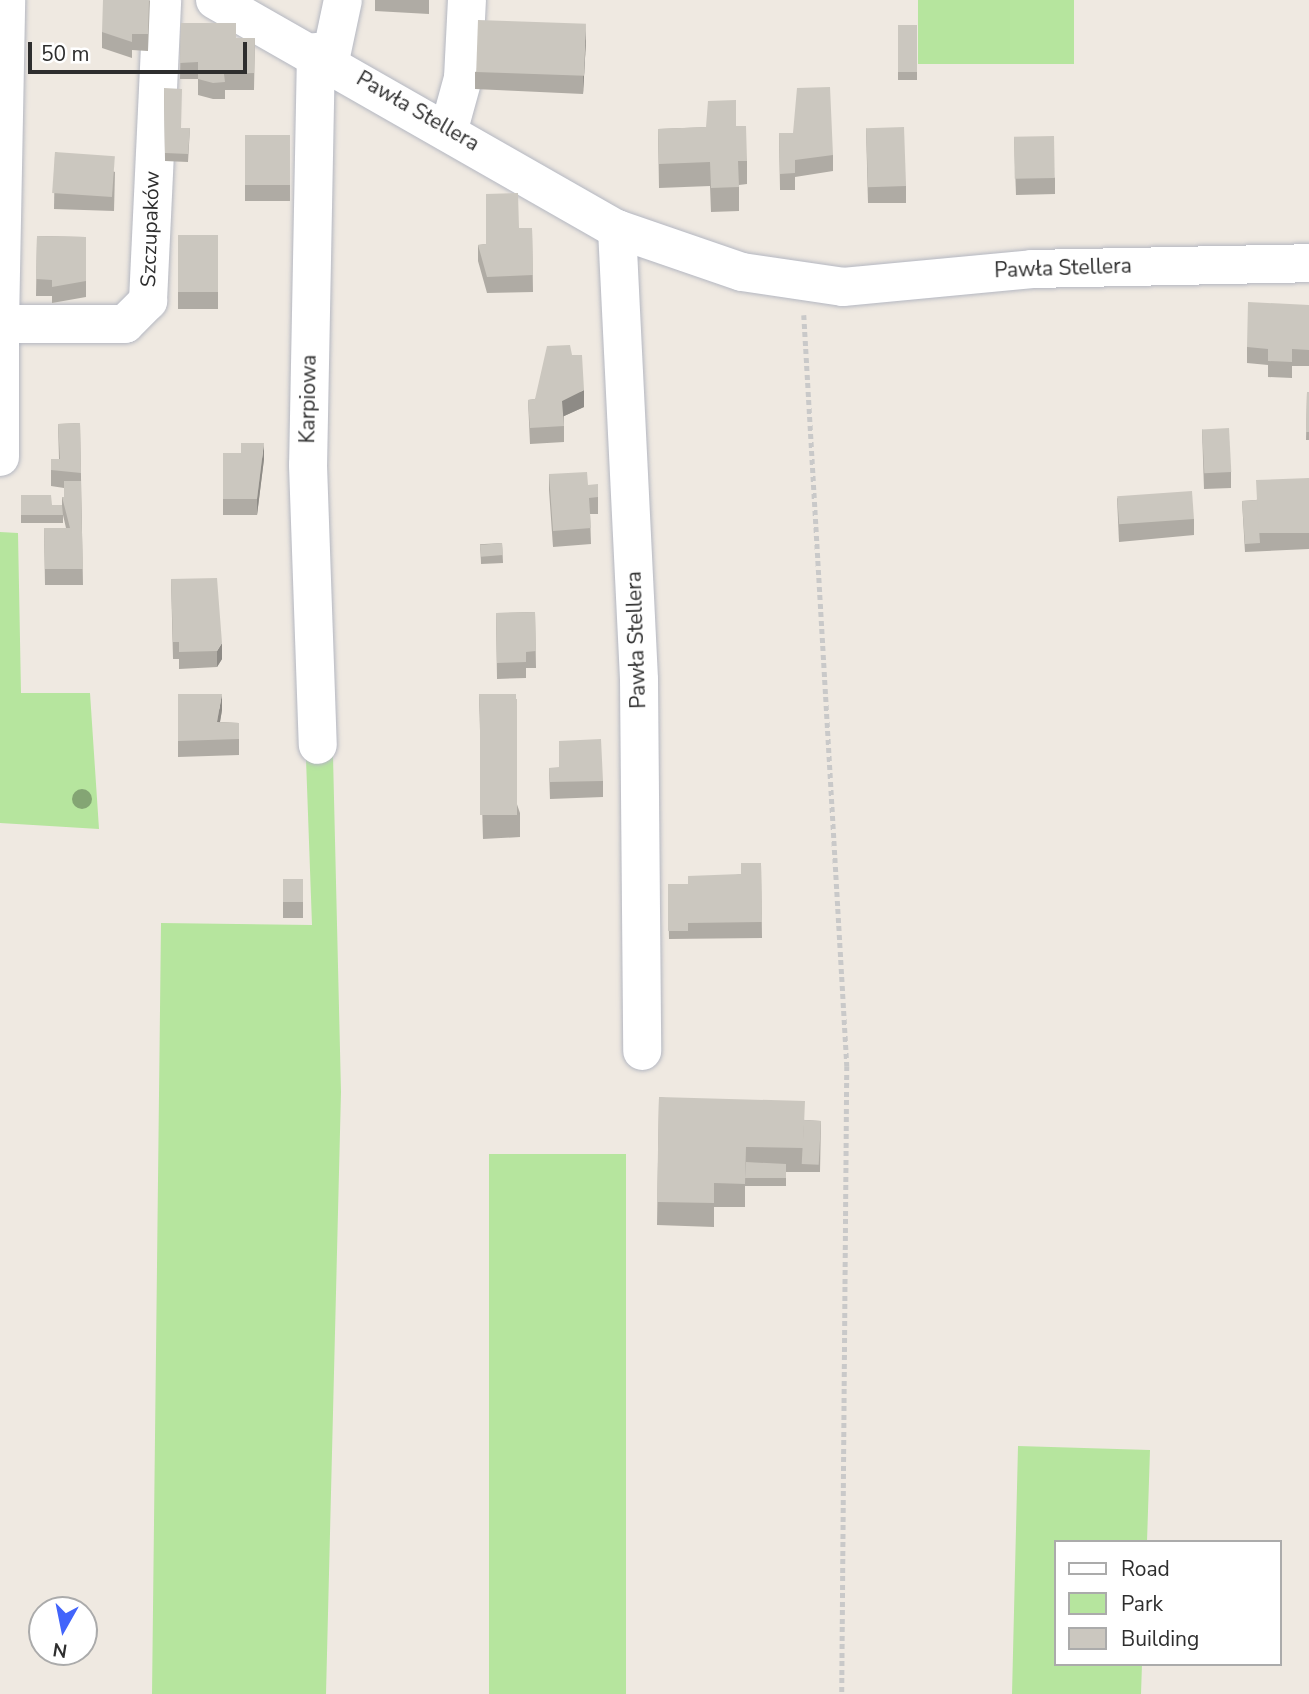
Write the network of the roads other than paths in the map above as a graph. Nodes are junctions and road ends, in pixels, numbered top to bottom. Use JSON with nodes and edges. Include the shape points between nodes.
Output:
{"nodes":[{"id":1,"x":6,"y":0,"type":"edge"},
{"id":2,"x":162,"y":0,"type":"edge"},
{"id":3,"x":215,"y":0,"type":"edge"},
{"id":4,"x":343,"y":0,"type":"edge"},
{"id":5,"x":467,"y":0,"type":"edge"},
{"id":6,"x":323,"y":56,"type":"junction"},
{"id":7,"x":449,"y":129,"type":"junction"},
{"id":8,"x":617,"y":229,"type":"junction"},
{"id":9,"x":1309,"y":263,"type":"edge"},
{"id":10,"x":0,"y":324,"type":"edge"},
{"id":11,"x":0,"y":457,"type":"edge"},
{"id":12,"x":318,"y":745,"type":"dead end"},
{"id":13,"x":642,"y":1051,"type":"dead end"}],
"edges":[{"from":1,"to":10,"type":"street"},
{"from":2,"to":10,"type":"street","name":"Szczupaków","via":[[148,300],[125,324]]},
{"from":3,"to":6,"type":"street","name":"Pawła Stellera"},
{"from":4,"to":6,"type":"street","name":"Karpiowa"},
{"from":5,"to":7,"type":"street","via":[[463,78]]},
{"from":6,"to":7,"type":"street","name":"Pawła Stellera"},
{"from":6,"to":12,"type":"street","name":"Karpiowa","via":[[308,465]]},
{"from":7,"to":8,"type":"street","name":"Pawła Stellera"},
{"from":8,"to":9,"type":"street","name":"Pawła Stellera","via":[[703,261],[805,283],[883,285],[1032,269]]},
{"from":8,"to":13,"type":"street","name":"Pawła Stellera","via":[[639,680]]},
{"from":10,"to":11,"type":"street"}]}
